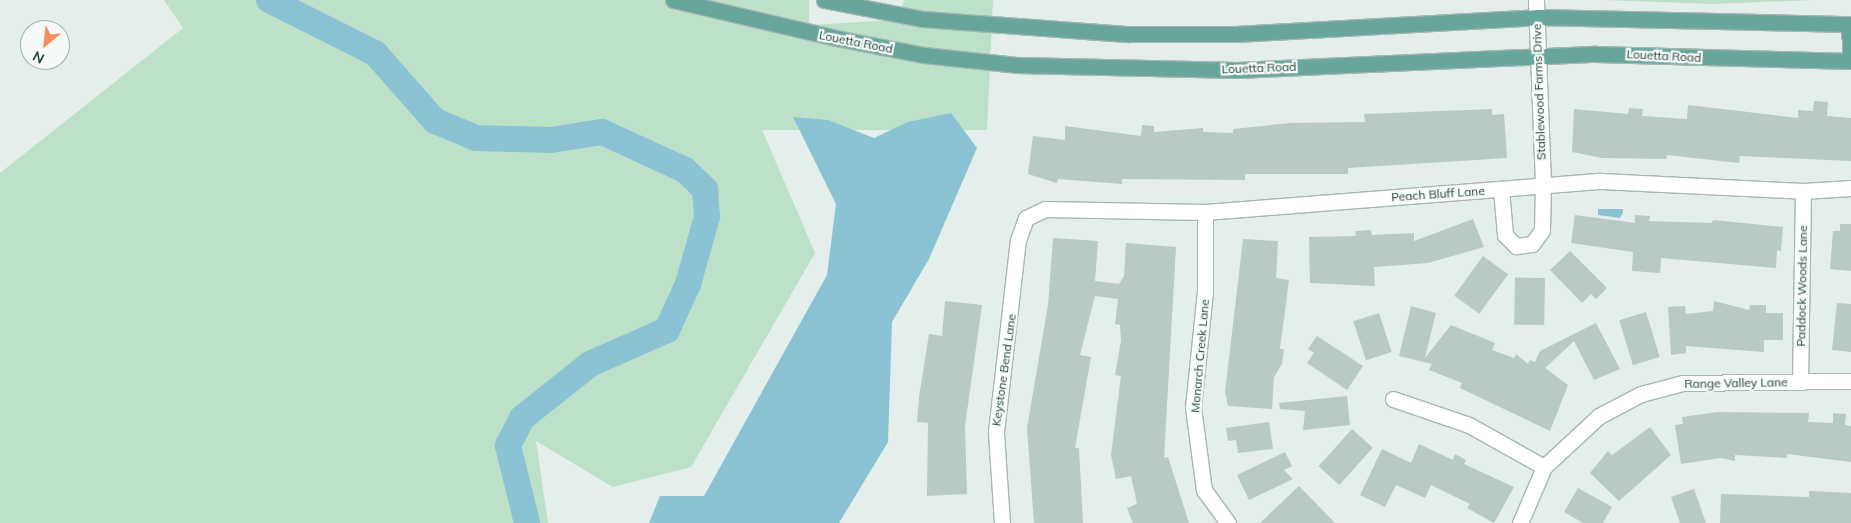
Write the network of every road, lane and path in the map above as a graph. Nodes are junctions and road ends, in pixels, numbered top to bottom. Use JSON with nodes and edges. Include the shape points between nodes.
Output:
{"nodes":[{"id":1,"x":673,"y":0,"type":"edge"},
{"id":2,"x":824,"y":0,"type":"edge"},
{"id":3,"x":1536,"y":0,"type":"edge"},
{"id":4,"x":1536,"y":17,"type":"junction"},
{"id":5,"x":1850,"y":24,"type":"edge"},
{"id":6,"x":1537,"y":54,"type":"junction"},
{"id":7,"x":1851,"y":62,"type":"edge"},
{"id":8,"x":1543,"y":184,"type":"junction"},
{"id":9,"x":1851,"y":188,"type":"edge"},
{"id":10,"x":1501,"y":189,"type":"junction"},
{"id":11,"x":1803,"y":191,"type":"junction"},
{"id":12,"x":1205,"y":212,"type":"junction"},
{"id":13,"x":1026,"y":218,"type":"joint"},
{"id":14,"x":1851,"y":381,"type":"edge"},
{"id":15,"x":1800,"y":382,"type":"junction"},
{"id":16,"x":1393,"y":399,"type":"dead end"},
{"id":17,"x":1544,"y":467,"type":"junction"},
{"id":18,"x":1002,"y":523,"type":"edge"},
{"id":19,"x":1228,"y":523,"type":"edge"},
{"id":20,"x":1520,"y":523,"type":"edge"}],
"edges":[{"from":1,"to":6,"type":"main road","name":"Louetta Road","via":[[846,40],[1018,65],[1237,70]]},
{"from":2,"to":4,"type":"main road","via":[[923,19],[1129,34],[1236,34]]},
{"from":3,"to":4,"type":"street","name":"Stablewood Farms Drive"},
{"from":4,"to":5,"type":"main road"},
{"from":4,"to":6,"type":"street","name":"Stablewood Farms Drive"},
{"from":5,"to":7,"type":"main road"},
{"from":6,"to":7,"type":"main road","name":"Louetta Road"},
{"from":6,"to":8,"type":"street","name":"Stablewood Farms Drive"},
{"from":8,"to":10,"type":"street","name":"Peach Bluff Lane"},
{"from":8,"to":10,"type":"street","name":"Stablewood Farms Drive","via":[[1542,230],[1532,244],[1516,246],[1505,235]]},
{"from":8,"to":11,"type":"street","name":"Peach Bluff Lane","via":[[1601,181]]},
{"from":9,"to":11,"type":"street","name":"Peach Bluff Lane"},
{"from":10,"to":12,"type":"street","name":"Peach Bluff Lane"},
{"from":11,"to":15,"type":"street","name":"Paddock Woods Lane"},
{"from":12,"to":13,"type":"street","name":"Peach Bluff Lane","via":[[1045,209]]},
{"from":12,"to":19,"type":"street","name":"Monarch Creek Lane","via":[[1205,291],[1193,407],[1204,490]]},
{"from":13,"to":18,"type":"street","name":"Keystone Bend Lane","via":[[1018,240],[996,432]]},
{"from":14,"to":15,"type":"street","name":"Range Valley Lane"},
{"from":15,"to":17,"type":"street","name":"Range Valley Lane","via":[[1683,382],[1641,394],[1599,416]]},
{"from":16,"to":17,"type":"street","via":[[1469,425]]},
{"from":17,"to":20,"type":"street"}]}
